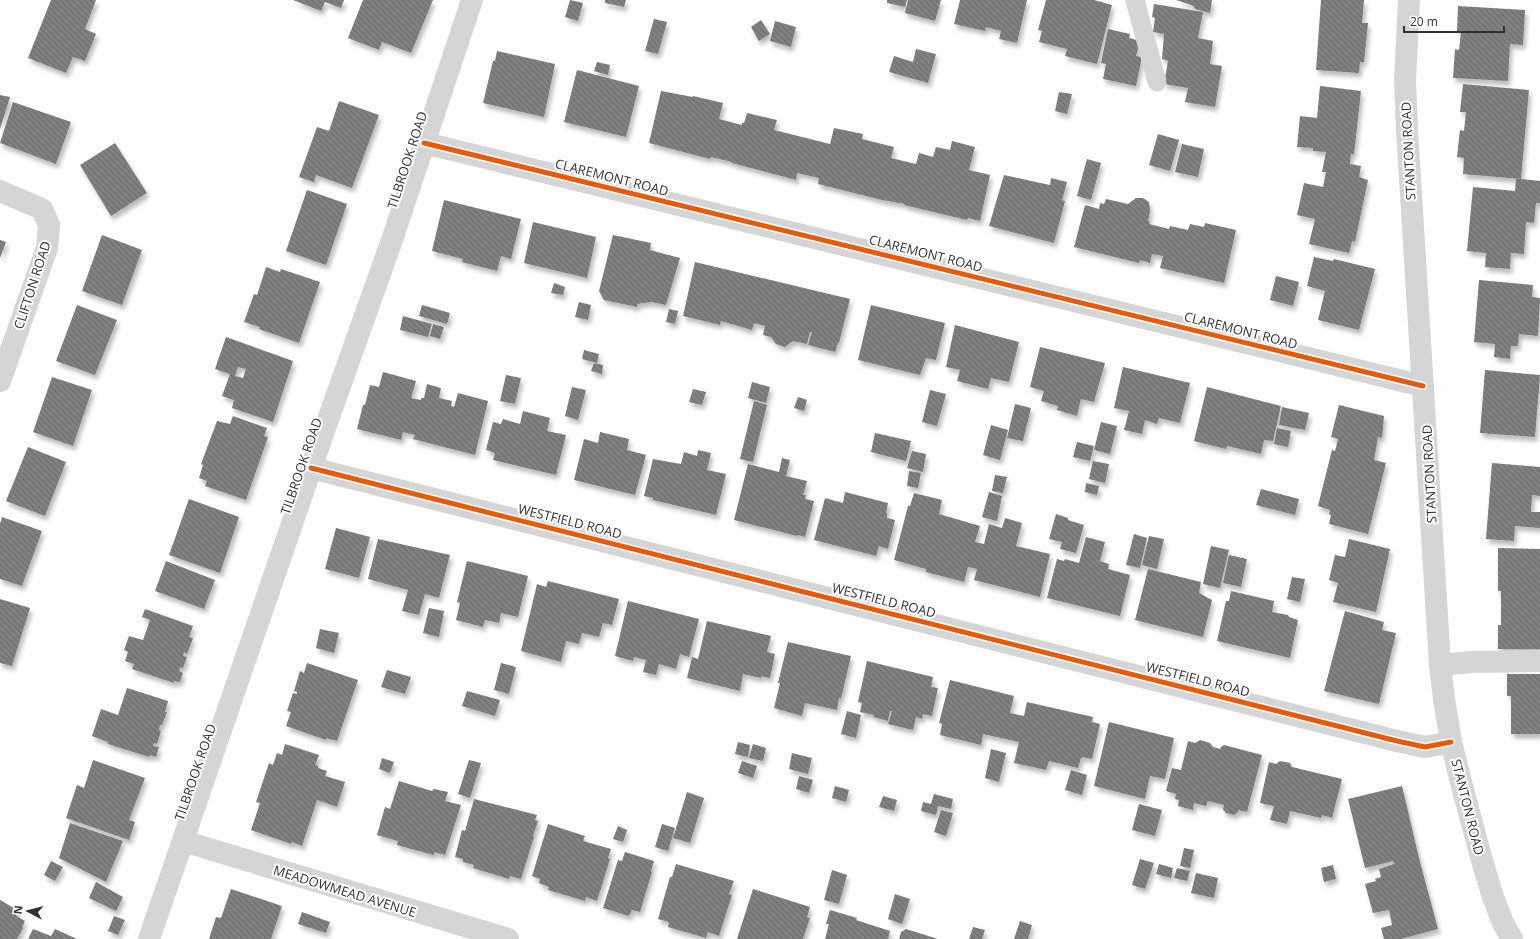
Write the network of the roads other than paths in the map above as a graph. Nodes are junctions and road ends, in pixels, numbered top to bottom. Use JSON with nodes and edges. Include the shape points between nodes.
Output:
{"nodes":[{"id":1,"x":472,"y":0,"type":"edge"},
{"id":2,"x":1135,"y":0,"type":"edge"},
{"id":3,"x":1409,"y":0,"type":"edge"},
{"id":4,"x":1157,"y":82,"type":"dead end"},
{"id":5,"x":424,"y":143,"type":"junction"},
{"id":6,"x":0,"y":191,"type":"edge"},
{"id":7,"x":0,"y":381,"type":"edge"},
{"id":8,"x":1423,"y":386,"type":"junction"},
{"id":9,"x":312,"y":468,"type":"junction"},
{"id":10,"x":1540,"y":661,"type":"edge"},
{"id":11,"x":1440,"y":665,"type":"junction"},
{"id":12,"x":1451,"y":742,"type":"junction"},
{"id":13,"x":183,"y":841,"type":"junction"},
{"id":14,"x":149,"y":939,"type":"edge"},
{"id":15,"x":508,"y":939,"type":"edge"},
{"id":16,"x":1512,"y":939,"type":"edge"}],
"edges":[{"from":1,"to":5,"type":"street","name":"TILBROOK ROAD"},
{"from":2,"to":4,"type":"lane"},
{"from":3,"to":8,"type":"street","name":"STANTON ROAD","via":[[1405,80],[1406,122]]},
{"from":5,"to":8,"type":"street","name":"CLAREMONT ROAD"},
{"from":5,"to":9,"type":"street","name":"TILBROOK ROAD"},
{"from":6,"to":7,"type":"street","name":"CLIFTON ROAD","via":[[42,209],[49,225],[47,248]]},
{"from":8,"to":11,"type":"street","name":"STANTON ROAD"},
{"from":9,"to":12,"type":"street","name":"WESTFIELD ROAD","via":[[1403,743],[1425,747]]},
{"from":9,"to":13,"type":"street","name":"TILBROOK ROAD"},
{"from":10,"to":11,"type":"street"},
{"from":11,"to":12,"type":"street","name":"STANTON ROAD"},
{"from":12,"to":16,"type":"street","name":"STANTON ROAD","via":[[1482,864],[1500,916]]},
{"from":13,"to":14,"type":"street","name":"TILBROOK ROAD"},
{"from":13,"to":15,"type":"street","name":"MEADOWMEAD AVENUE"}]}
